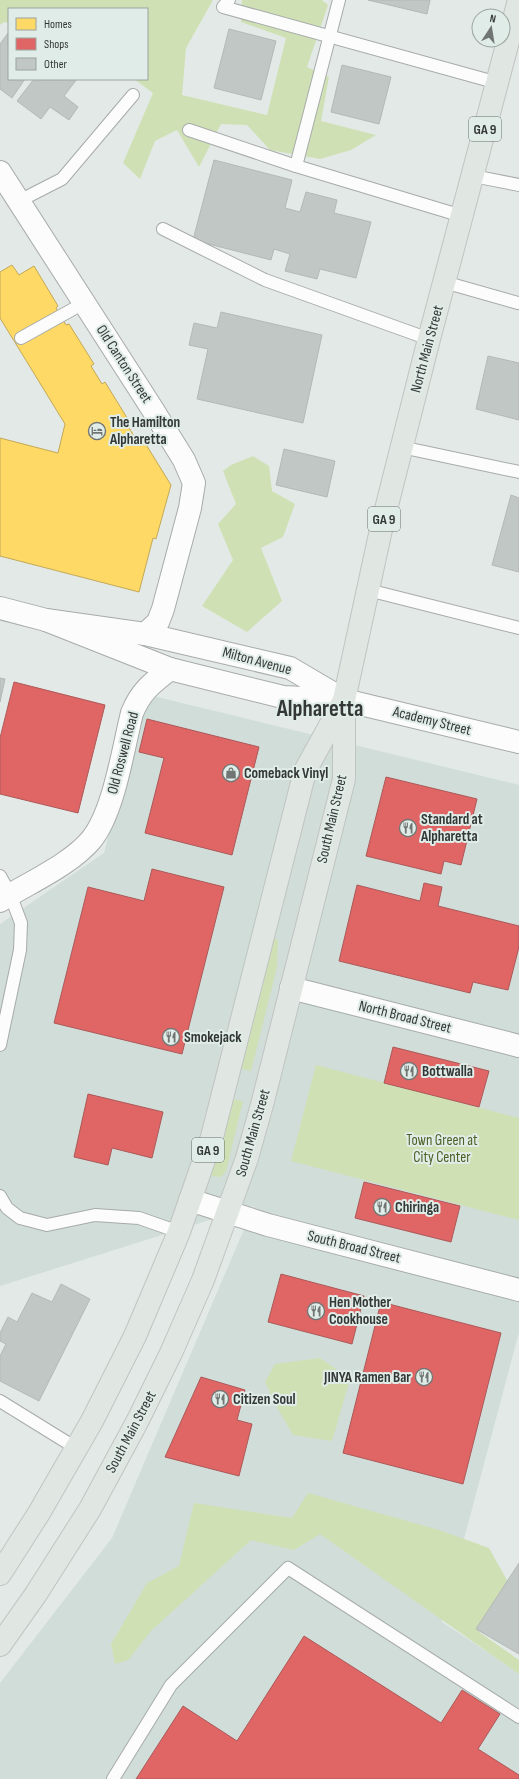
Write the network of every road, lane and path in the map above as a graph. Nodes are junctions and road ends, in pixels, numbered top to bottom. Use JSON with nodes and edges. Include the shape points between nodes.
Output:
{"nodes":[{"id":1,"x":229,"y":0,"type":"edge"},
{"id":2,"x":339,"y":0,"type":"edge"},
{"id":3,"x":519,"y":0,"type":"edge"},
{"id":4,"x":328,"y":36,"type":"junction"},
{"id":5,"x":498,"y":83,"type":"junction"},
{"id":6,"x":133,"y":95,"type":"dead end"},
{"id":7,"x":189,"y":130,"type":"dead end"},
{"id":8,"x":296,"y":166,"type":"junction"},
{"id":9,"x":0,"y":172,"type":"edge"},
{"id":10,"x":473,"y":176,"type":"junction"},
{"id":11,"x":519,"y":185,"type":"edge"},
{"id":12,"x":19,"y":201,"type":"junction"},
{"id":13,"x":462,"y":216,"type":"junction"},
{"id":14,"x":162,"y":229,"type":"dead end"},
{"id":15,"x":444,"y":282,"type":"junction"},
{"id":16,"x":84,"y":303,"type":"junction"},
{"id":17,"x":518,"y":303,"type":"edge"},
{"id":18,"x":21,"y":338,"type":"dead end"},
{"id":19,"x":429,"y":339,"type":"junction"},
{"id":20,"x":402,"y":448,"type":"junction"},
{"id":21,"x":519,"y":472,"type":"edge"},
{"id":22,"x":368,"y":590,"type":"junction"},
{"id":23,"x":0,"y":608,"type":"edge"},
{"id":24,"x":46,"y":620,"type":"junction"},
{"id":25,"x":519,"y":628,"type":"edge"},
{"id":26,"x":145,"y":634,"type":"junction"},
{"id":27,"x":170,"y":668,"type":"junction"},
{"id":28,"x":344,"y":700,"type":"junction"},
{"id":29,"x":519,"y":742,"type":"edge"},
{"id":30,"x":3,"y":890,"type":"edge"},
{"id":31,"x":292,"y":988,"type":"junction"},
{"id":32,"x":0,"y":1045,"type":"edge"},
{"id":33,"x":519,"y":1046,"type":"edge"},
{"id":34,"x":0,"y":1196,"type":"edge"},
{"id":35,"x":190,"y":1200,"type":"junction"},
{"id":36,"x":228,"y":1212,"type":"junction"},
{"id":37,"x":179,"y":1232,"type":"junction"},
{"id":38,"x":519,"y":1290,"type":"edge"},
{"id":39,"x":0,"y":1401,"type":"edge"},
{"id":40,"x":76,"y":1448,"type":"junction"},
{"id":41,"x":3,"y":1561,"type":"edge"},
{"id":42,"x":0,"y":1645,"type":"edge"},
{"id":43,"x":519,"y":1717,"type":"edge"},
{"id":44,"x":113,"y":1779,"type":"edge"}],
"edges":[{"from":1,"to":4,"type":"lane","via":[[223,7]]},
{"from":2,"to":4,"type":"lane"},
{"from":3,"to":5,"type":"main road","name":"North Main Street","number":"GA 9"},
{"from":4,"to":5,"type":"lane"},
{"from":4,"to":8,"type":"lane"},
{"from":5,"to":10,"type":"main road","name":"North Main Street","number":"GA 9"},
{"from":6,"to":12,"type":"lane","via":[[62,179]]},
{"from":7,"to":8,"type":"lane"},
{"from":8,"to":13,"type":"lane"},
{"from":9,"to":12,"type":"street","name":"Old Canton Street"},
{"from":10,"to":11,"type":"lane"},
{"from":10,"to":13,"type":"main road","name":"North Main Street","number":"GA 9"},
{"from":12,"to":16,"type":"street","name":"Old Canton Street"},
{"from":13,"to":15,"type":"main road","name":"North Main Street","number":"GA 9"},
{"from":14,"to":19,"type":"lane","via":[[264,280]]},
{"from":15,"to":17,"type":"lane"},
{"from":15,"to":19,"type":"main road","name":"North Main Street","number":"GA 9"},
{"from":16,"to":18,"type":"lane"},
{"from":16,"to":26,"type":"street","name":"Old Canton Street","via":[[154,410],[184,460],[194,483],[190,508],[163,609],[158,622]]},
{"from":19,"to":20,"type":"main road","name":"North Main Street","number":"GA 9"},
{"from":20,"to":21,"type":"lane"},
{"from":20,"to":22,"type":"main road","name":"North Main Street","number":"GA 9"},
{"from":22,"to":25,"type":"lane"},
{"from":22,"to":28,"type":"main road","name":"North Main Street","number":"GA 9"},
{"from":23,"to":24,"type":"street","name":"Milton Avenue"},
{"from":24,"to":26,"type":"street","name":"Milton Avenue"},
{"from":24,"to":27,"type":"street","name":"Milton Avenue"},
{"from":26,"to":28,"type":"street","name":"Milton Avenue","via":[[290,668]]},
{"from":27,"to":28,"type":"street","name":"Milton Avenue","via":[[283,697]]},
{"from":27,"to":30,"type":"street","name":"Old Roswell Road","via":[[147,688],[136,704],[109,804],[101,825],[90,840],[74,855],[45,874]]},
{"from":28,"to":29,"type":"street","name":"Academy Street"},
{"from":28,"to":31,"type":"main road","name":"South Main Street","number":"GA 9","via":[[344,779]]},
{"from":28,"to":35,"type":"main road","number":"GA 9","via":[[306,771],[212,1137]]},
{"from":30,"to":32,"type":"lane","via":[[21,923],[20,950]]},
{"from":31,"to":33,"type":"street","name":"North Broad Street"},
{"from":31,"to":36,"type":"main road","name":"South Main Street","number":"GA 9","via":[[247,1158]]},
{"from":34,"to":37,"type":"lane","via":[[7,1208],[20,1218],[47,1225],[95,1215],[139,1218]]},
{"from":35,"to":36,"type":"street","name":"South Broad Street"},
{"from":35,"to":37,"type":"main road","number":"GA 9"},
{"from":36,"to":38,"type":"street","name":"South Broad Street","via":[[268,1225]]},
{"from":36,"to":42,"type":"main road","name":"South Main Street","number":"GA 9","via":[[193,1302],[138,1422],[90,1509]]},
{"from":37,"to":40,"type":"main road","number":"GA 9","via":[[135,1336]]},
{"from":39,"to":40,"type":"lane"},
{"from":40,"to":41,"type":"main road","number":"GA 9","via":[[39,1513]]},
{"from":43,"to":44,"type":"lane","via":[[288,1568],[171,1685]]}]}
